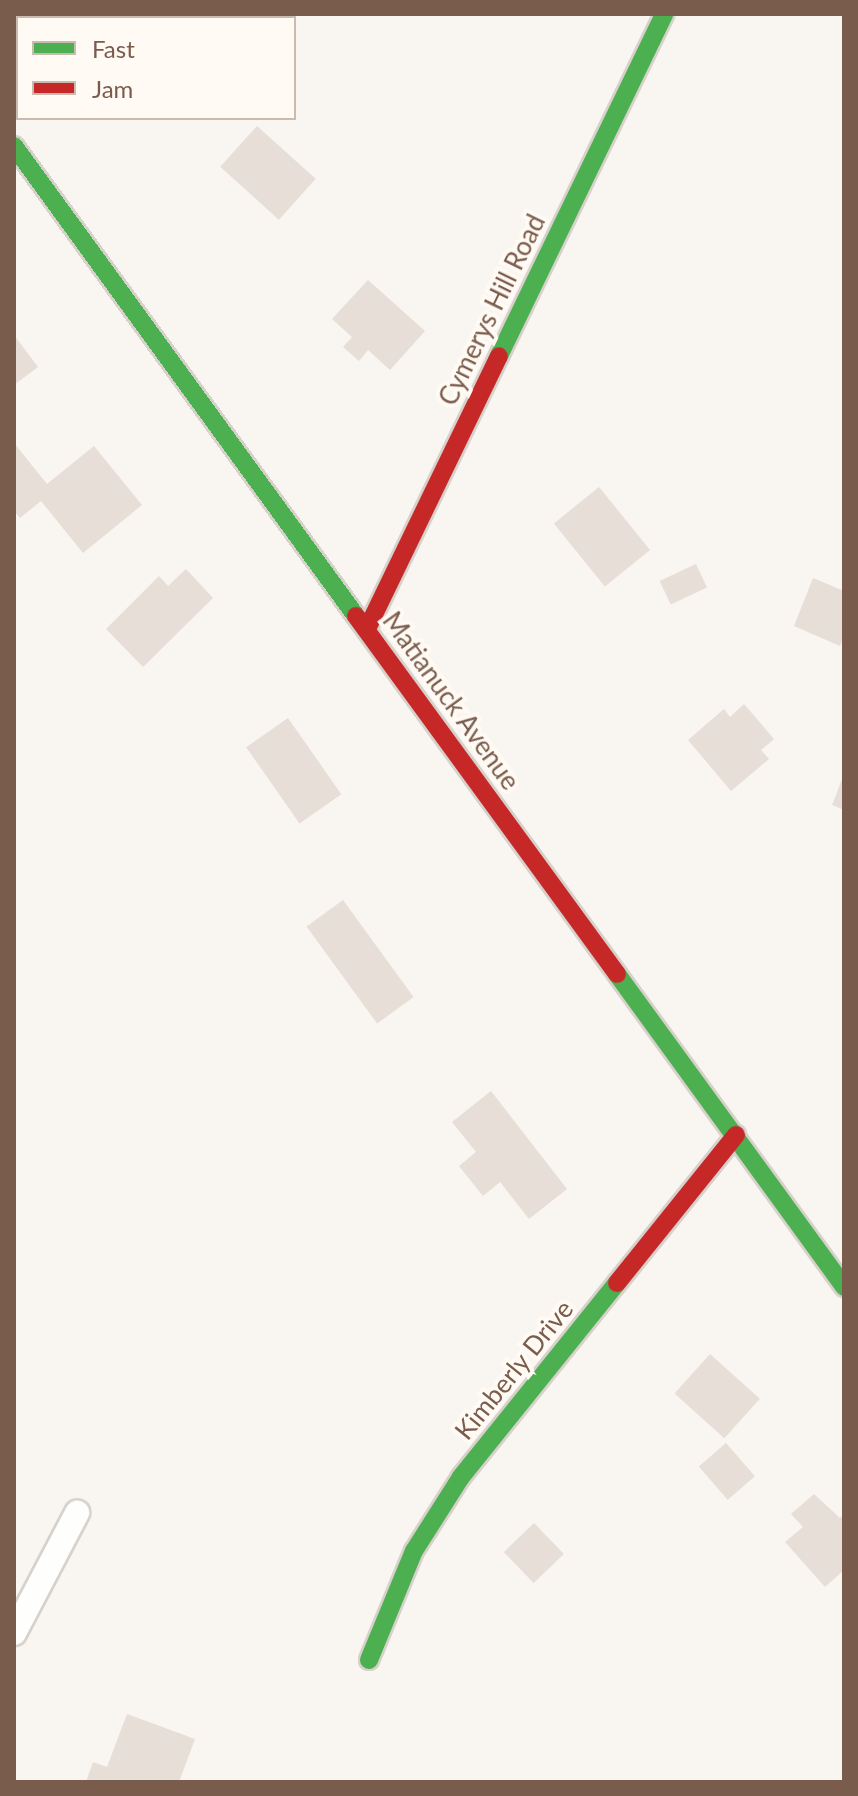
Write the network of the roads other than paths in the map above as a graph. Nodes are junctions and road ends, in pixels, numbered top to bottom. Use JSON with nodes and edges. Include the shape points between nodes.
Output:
{"nodes":[{"id":1,"x":664,"y":14,"type":"edge"},
{"id":2,"x":14,"y":146,"type":"edge"},
{"id":3,"x":367,"y":629,"type":"junction"},
{"id":4,"x":736,"y":1135,"type":"junction"},
{"id":5,"x":844,"y":1287,"type":"edge"},
{"id":6,"x":77,"y":1513,"type":"dead end"},
{"id":7,"x":14,"y":1633,"type":"edge"},
{"id":8,"x":369,"y":1660,"type":"dead end"}],
"edges":[{"from":1,"to":3,"type":"street","name":"Cymerys Hill Road"},
{"from":2,"to":3,"type":"street","name":"Matianuck Avenue"},
{"from":3,"to":4,"type":"street","name":"Matianuck Avenue"},
{"from":4,"to":5,"type":"street","name":"Matianuck Avenue"},
{"from":4,"to":8,"type":"street","name":"Kimberly Drive","via":[[461,1477],[414,1551]]},
{"from":6,"to":7,"type":"lane"}]}
